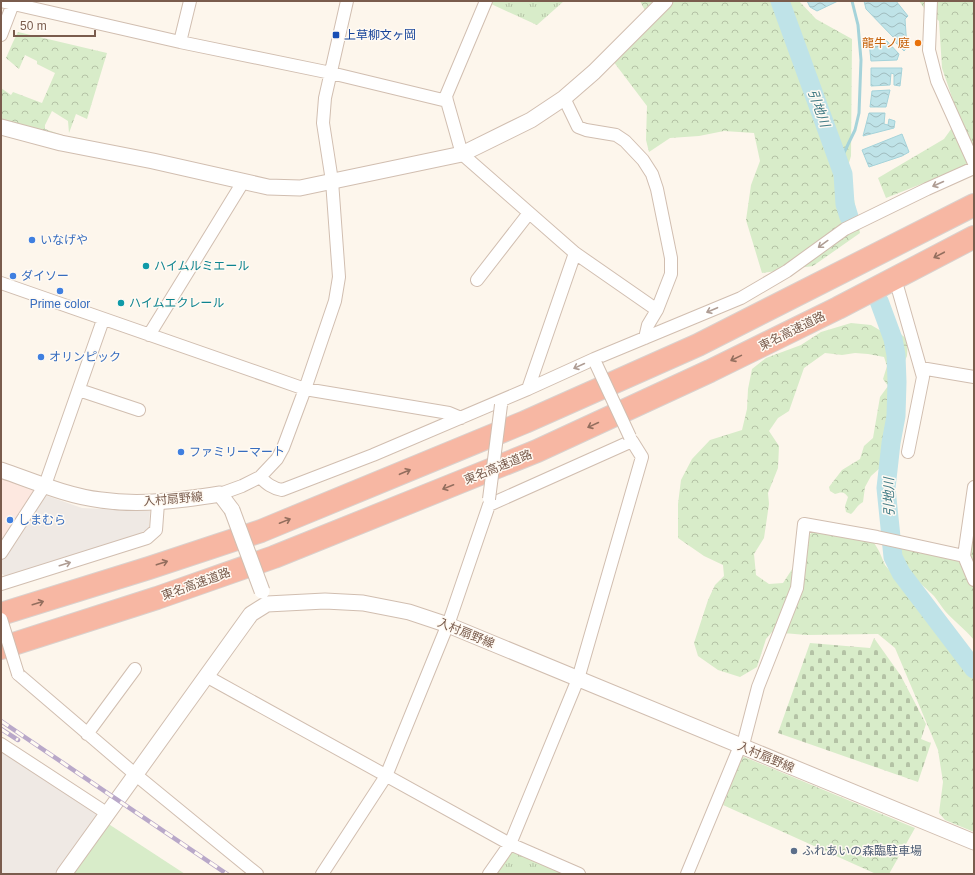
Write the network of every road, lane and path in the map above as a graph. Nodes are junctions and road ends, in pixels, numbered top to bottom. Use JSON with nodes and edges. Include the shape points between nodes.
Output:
{"nodes":[{"id":1,"x":190,"y":1,"type":"edge"},
{"id":2,"x":347,"y":1,"type":"edge"},
{"id":3,"x":486,"y":1,"type":"edge"},
{"id":4,"x":665,"y":1,"type":"edge"},
{"id":5,"x":931,"y":1,"type":"edge"},
{"id":6,"x":9,"y":2,"type":"edge"},
{"id":7,"x":1,"y":35,"type":"edge"},
{"id":8,"x":180,"y":42,"type":"junction"},
{"id":9,"x":331,"y":73,"type":"junction"},
{"id":10,"x":564,"y":98,"type":"junction"},
{"id":11,"x":447,"y":100,"type":"junction"},
{"id":12,"x":1,"y":127,"type":"edge"},
{"id":13,"x":462,"y":154,"type":"junction"},
{"id":14,"x":974,"y":163,"type":"edge"},
{"id":15,"x":974,"y":168,"type":"edge"},
{"id":16,"x":244,"y":182,"type":"junction"},
{"id":17,"x":332,"y":182,"type":"junction"},
{"id":18,"x":974,"y":205,"type":"edge"},
{"id":19,"x":529,"y":213,"type":"junction"},
{"id":20,"x":974,"y":237,"type":"edge"},
{"id":21,"x":575,"y":253,"type":"junction"},
{"id":22,"x":477,"y":280,"type":"dead end"},
{"id":23,"x":1,"y":283,"type":"edge"},
{"id":24,"x":898,"y":289,"type":"dead end"},
{"id":25,"x":656,"y":310,"type":"junction"},
{"id":26,"x":103,"y":320,"type":"junction"},
{"id":27,"x":149,"y":335,"type":"junction"},
{"id":28,"x":645,"y":338,"type":"junction"},
{"id":29,"x":595,"y":361,"type":"junction"},
{"id":30,"x":921,"y":368,"type":"junction"},
{"id":31,"x":974,"y":377,"type":"edge"},
{"id":32,"x":305,"y":389,"type":"junction"},
{"id":33,"x":528,"y":389,"type":"junction"},
{"id":34,"x":79,"y":390,"type":"junction"},
{"id":35,"x":501,"y":403,"type":"junction"},
{"id":36,"x":138,"y":410,"type":"dead end"},
{"id":37,"x":461,"y":418,"type":"junction"},
{"id":38,"x":631,"y":439,"type":"junction"},
{"id":39,"x":908,"y":452,"type":"dead end"},
{"id":40,"x":1,"y":470,"type":"edge"},
{"id":41,"x":260,"y":477,"type":"junction"},
{"id":42,"x":45,"y":485,"type":"junction"},
{"id":43,"x":974,"y":487,"type":"edge"},
{"id":44,"x":220,"y":494,"type":"junction"},
{"id":45,"x":489,"y":502,"type":"junction"},
{"id":46,"x":158,"y":503,"type":"junction"},
{"id":47,"x":1,"y":553,"type":"edge"},
{"id":48,"x":964,"y":556,"type":"junction"},
{"id":49,"x":974,"y":580,"type":"edge"},
{"id":50,"x":1,"y":584,"type":"edge"},
{"id":51,"x":264,"y":598,"type":"junction"},
{"id":52,"x":1,"y":614,"type":"edge"},
{"id":53,"x":1,"y":619,"type":"edge"},
{"id":54,"x":448,"y":624,"type":"junction"},
{"id":55,"x":1,"y":648,"type":"edge"},
{"id":56,"x":135,"y":669,"type":"dead end"},
{"id":57,"x":206,"y":676,"type":"junction"},
{"id":58,"x":578,"y":679,"type":"junction"},
{"id":59,"x":87,"y":734,"type":"junction"},
{"id":60,"x":1,"y":744,"type":"edge"},
{"id":61,"x":740,"y":746,"type":"junction"},
{"id":62,"x":136,"y":775,"type":"junction"},
{"id":63,"x":386,"y":776,"type":"junction"},
{"id":64,"x":108,"y":814,"type":"junction"},
{"id":65,"x":974,"y":842,"type":"edge"},
{"id":66,"x":510,"y":844,"type":"junction"},
{"id":67,"x":64,"y":874,"type":"edge"},
{"id":68,"x":257,"y":874,"type":"edge"},
{"id":69,"x":322,"y":874,"type":"edge"},
{"id":70,"x":490,"y":874,"type":"edge"},
{"id":71,"x":579,"y":874,"type":"edge"},
{"id":72,"x":687,"y":874,"type":"edge"}],
"edges":[{"from":1,"to":8,"type":"street"},
{"from":2,"to":9,"type":"street"},
{"from":3,"to":11,"type":"street","via":[[446,96]]},
{"from":4,"to":10,"type":"street","via":[[594,72]]},
{"from":5,"to":14,"type":"street","via":[[929,50],[937,81]]},
{"from":6,"to":7,"type":"street"},
{"from":6,"to":8,"type":"street"},
{"from":8,"to":9,"type":"street"},
{"from":9,"to":11,"type":"street"},
{"from":9,"to":17,"type":"street","via":[[323,123]]},
{"from":10,"to":13,"type":"street","via":[[531,120]]},
{"from":10,"to":25,"type":"street","via":[[578,127],[616,135],[643,160],[652,174],[671,258],[671,274]]},
{"from":11,"to":13,"type":"street"},
{"from":12,"to":16,"type":"street","via":[[61,143]]},
{"from":13,"to":17,"type":"street"},
{"from":13,"to":19,"type":"street"},
{"from":15,"to":28,"type":"street","one_way":true,"via":[[845,229],[787,271],[741,298]]},
{"from":16,"to":17,"type":"street","via":[[268,187],[294,188]]},
{"from":16,"to":27,"type":"street"},
{"from":17,"to":32,"type":"street","via":[[339,277],[335,301]]},
{"from":52,"to":18,"type":"highway","one_way":true,"via":[[261,530],[525,422],[698,345]]},
{"from":19,"to":21,"type":"street"},
{"from":19,"to":22,"type":"street"},
{"from":20,"to":55,"type":"highway","name":"東名高速道路","one_way":true,"via":[[724,364],[537,451],[274,556],[158,598]]},
{"from":21,"to":25,"type":"street"},
{"from":21,"to":33,"type":"street"},
{"from":23,"to":26,"type":"street"},
{"from":24,"to":30,"type":"street"},
{"from":25,"to":28,"type":"street"},
{"from":26,"to":27,"type":"street"},
{"from":26,"to":34,"type":"street"},
{"from":27,"to":32,"type":"street"},
{"from":28,"to":29,"type":"street"},
{"from":29,"to":33,"type":"street","one_way":true},
{"from":29,"to":38,"type":"street","bridge":true},
{"from":30,"to":31,"type":"street"},
{"from":30,"to":39,"type":"street","via":[[923,377]]},
{"from":32,"to":37,"type":"street","via":[[449,413]]},
{"from":32,"to":41,"type":"street","via":[[283,448],[277,459]]},
{"from":33,"to":35,"type":"street"},
{"from":34,"to":36,"type":"street"},
{"from":34,"to":42,"type":"street"},
{"from":35,"to":37,"type":"street"},
{"from":35,"to":45,"type":"street","bridge":true},
{"from":37,"to":41,"type":"street","via":[[282,490],[268,485]]},
{"from":38,"to":45,"type":"street"},
{"from":38,"to":58,"type":"street","via":[[642,457]]},
{"from":40,"to":42,"type":"street","name":"入村扇野線"},
{"from":41,"to":44,"type":"street"},
{"from":42,"to":46,"type":"street","name":"入村扇野線","via":[[100,500]]},
{"from":42,"to":47,"type":"street"},
{"from":43,"to":48,"type":"street"},
{"from":44,"to":46,"type":"street","name":"入村扇野線"},
{"from":44,"to":51,"type":"street","name":"入村扇野線","bridge":true,"via":[[232,510]]},
{"from":45,"to":54,"type":"street"},
{"from":50,"to":46,"type":"street","one_way":true,"via":[[147,538],[156,530]]},
{"from":48,"to":49,"type":"street"},
{"from":48,"to":61,"type":"street","via":[[877,536],[804,524],[797,588],[758,687],[744,741]]},
{"from":51,"to":54,"type":"street","name":"入村扇野線","via":[[363,603],[409,612]]},
{"from":51,"to":57,"type":"street"},
{"from":53,"to":59,"type":"street","bridge":true,"via":[[18,674]]},
{"from":54,"to":58,"type":"street","name":"入村扇野線"},
{"from":54,"to":63,"type":"street"},
{"from":56,"to":59,"type":"street","via":[[129,686]]},
{"from":57,"to":62,"type":"street"},
{"from":57,"to":63,"type":"street"},
{"from":58,"to":61,"type":"street","name":"入村扇野線"},
{"from":58,"to":66,"type":"street"},
{"from":59,"to":62,"type":"street"},
{"from":60,"to":64,"type":"street"},
{"from":61,"to":65,"type":"street","name":"入村扇野線"},
{"from":61,"to":72,"type":"street"},
{"from":62,"to":64,"type":"street"},
{"from":62,"to":68,"type":"street"},
{"from":63,"to":66,"type":"street"},
{"from":63,"to":69,"type":"street"},
{"from":64,"to":67,"type":"street"},
{"from":66,"to":70,"type":"street"},
{"from":66,"to":71,"type":"street"}]}
